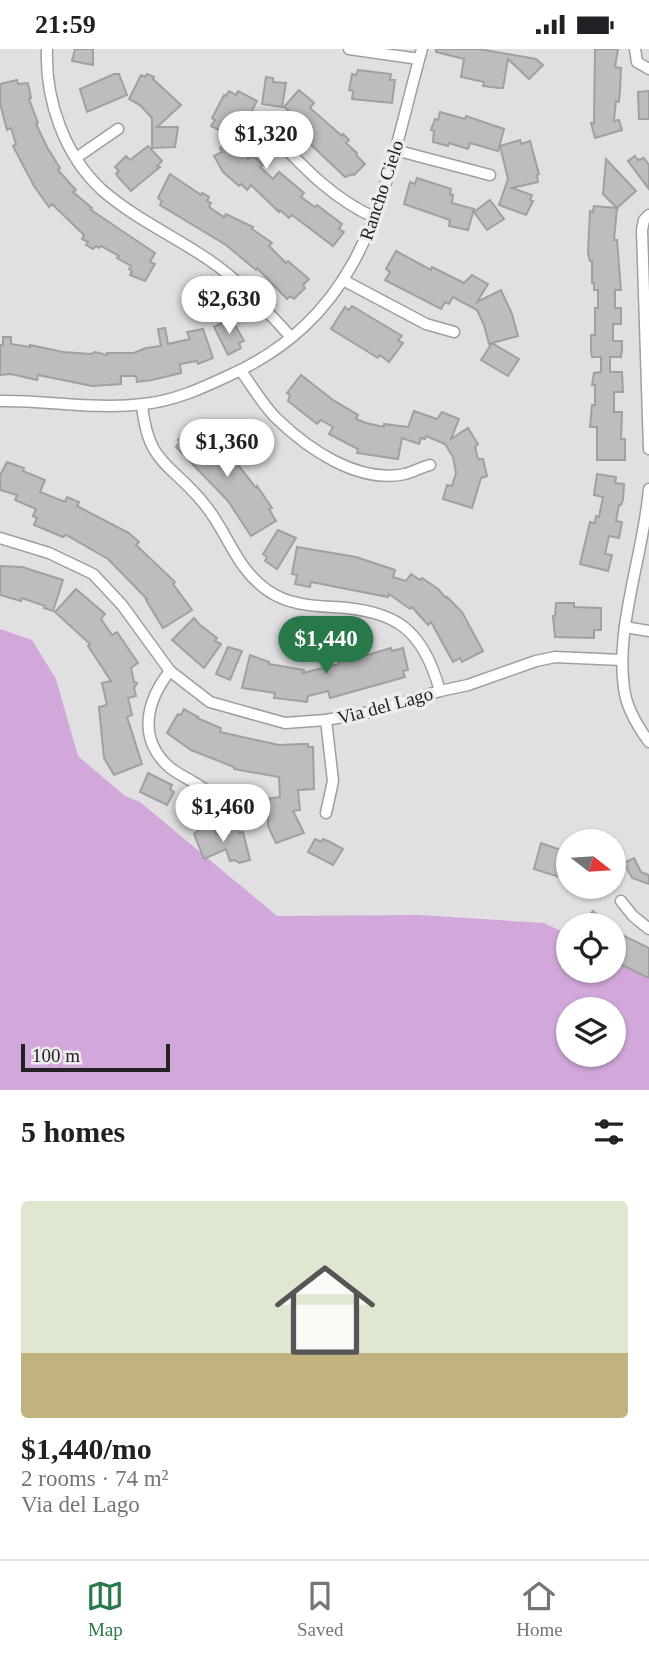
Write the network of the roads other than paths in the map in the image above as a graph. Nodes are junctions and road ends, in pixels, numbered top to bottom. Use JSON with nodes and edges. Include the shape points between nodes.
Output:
{"nodes":[{"id":1,"x":47,"y":49,"type":"edge"},
{"id":2,"x":349,"y":49,"type":"edge"},
{"id":3,"x":635,"y":49,"type":"edge"},
{"id":4,"x":421,"y":54,"type":"edge"},
{"id":5,"x":649,"y":69,"type":"edge"},
{"id":6,"x":118,"y":129,"type":"dead end"},
{"id":7,"x":272,"y":134,"type":"dead end"},
{"id":8,"x":395,"y":150,"type":"junction"},
{"id":9,"x":76,"y":158,"type":"junction"},
{"id":10,"x":490,"y":175,"type":"dead end"},
{"id":11,"x":376,"y":218,"type":"junction"},
{"id":12,"x":646,"y":218,"type":"edge"},
{"id":13,"x":343,"y":280,"type":"junction"},
{"id":14,"x":454,"y":332,"type":"dead end"},
{"id":15,"x":291,"y":337,"type":"junction"},
{"id":16,"x":648,"y":361,"type":"edge"},
{"id":17,"x":241,"y":371,"type":"junction"},
{"id":18,"x":0,"y":401,"type":"edge"},
{"id":19,"x":142,"y":405,"type":"junction"},
{"id":20,"x":649,"y":449,"type":"edge"},
{"id":21,"x":430,"y":465,"type":"dead end"},
{"id":22,"x":649,"y":489,"type":"edge"},
{"id":23,"x":0,"y":538,"type":"edge"},
{"id":24,"x":646,"y":538,"type":"edge"},
{"id":25,"x":625,"y":627,"type":"junction"},
{"id":26,"x":649,"y":631,"type":"edge"},
{"id":27,"x":621,"y":660,"type":"junction"},
{"id":28,"x":170,"y":671,"type":"junction"},
{"id":29,"x":440,"y":691,"type":"junction"},
{"id":30,"x":326,"y":720,"type":"junction"},
{"id":31,"x":649,"y":742,"type":"edge"},
{"id":32,"x":218,"y":802,"type":"dead end"},
{"id":33,"x":326,"y":813,"type":"dead end"},
{"id":34,"x":621,"y":901,"type":"dead end"},
{"id":35,"x":649,"y":929,"type":"edge"}],
"edges":[{"from":1,"to":9,"type":"street","via":[[49,85],[59,126]]},
{"from":2,"to":4,"type":"street"},
{"from":3,"to":5,"type":"street","via":[[638,62]]},
{"from":4,"to":8,"type":"street","name":"Rancho Cielo"},
{"from":6,"to":9,"type":"street"},
{"from":7,"to":11,"type":"street","via":[[330,191]]},
{"from":8,"to":10,"type":"street"},
{"from":8,"to":11,"type":"street","name":"Rancho Cielo"},
{"from":9,"to":15,"type":"street","via":[[100,188],[127,209],[211,261],[250,292]]},
{"from":11,"to":13,"type":"street","name":"Rancho Cielo"},
{"from":12,"to":16,"type":"street","via":[[642,238]]},
{"from":13,"to":14,"type":"street","via":[[426,324]]},
{"from":13,"to":15,"type":"street","name":"Rancho Cielo"},
{"from":15,"to":17,"type":"street","name":"Rancho Cielo"},
{"from":16,"to":20,"type":"street"},
{"from":17,"to":19,"type":"street","name":"Rancho Cielo","via":[[188,394]]},
{"from":17,"to":21,"type":"street","via":[[275,417],[311,447],[343,465],[381,475]]},
{"from":18,"to":19,"type":"street","name":"Rancho Cielo"},
{"from":19,"to":29,"type":"street","via":[[144,428],[157,456],[205,505],[240,565],[268,591],[304,606],[350,608],[397,621],[419,641],[432,662]]},
{"from":22,"to":24,"type":"street"},
{"from":23,"to":28,"type":"street","name":"Via del Lago","via":[[49,553],[93,575],[122,605]]},
{"from":24,"to":25,"type":"street"},
{"from":25,"to":26,"type":"street"},
{"from":25,"to":27,"type":"street"},
{"from":27,"to":29,"type":"street","name":"Via del Lago","via":[[555,657]]},
{"from":27,"to":31,"type":"street","via":[[624,691]]},
{"from":28,"to":30,"type":"street","name":"Via del Lago","via":[[210,702],[285,723]]},
{"from":28,"to":32,"type":"street","via":[[151,701],[152,740],[169,767]]},
{"from":29,"to":30,"type":"street","name":"Via del Lago"},
{"from":30,"to":33,"type":"street","via":[[333,781]]},
{"from":34,"to":35,"type":"street"}]}
